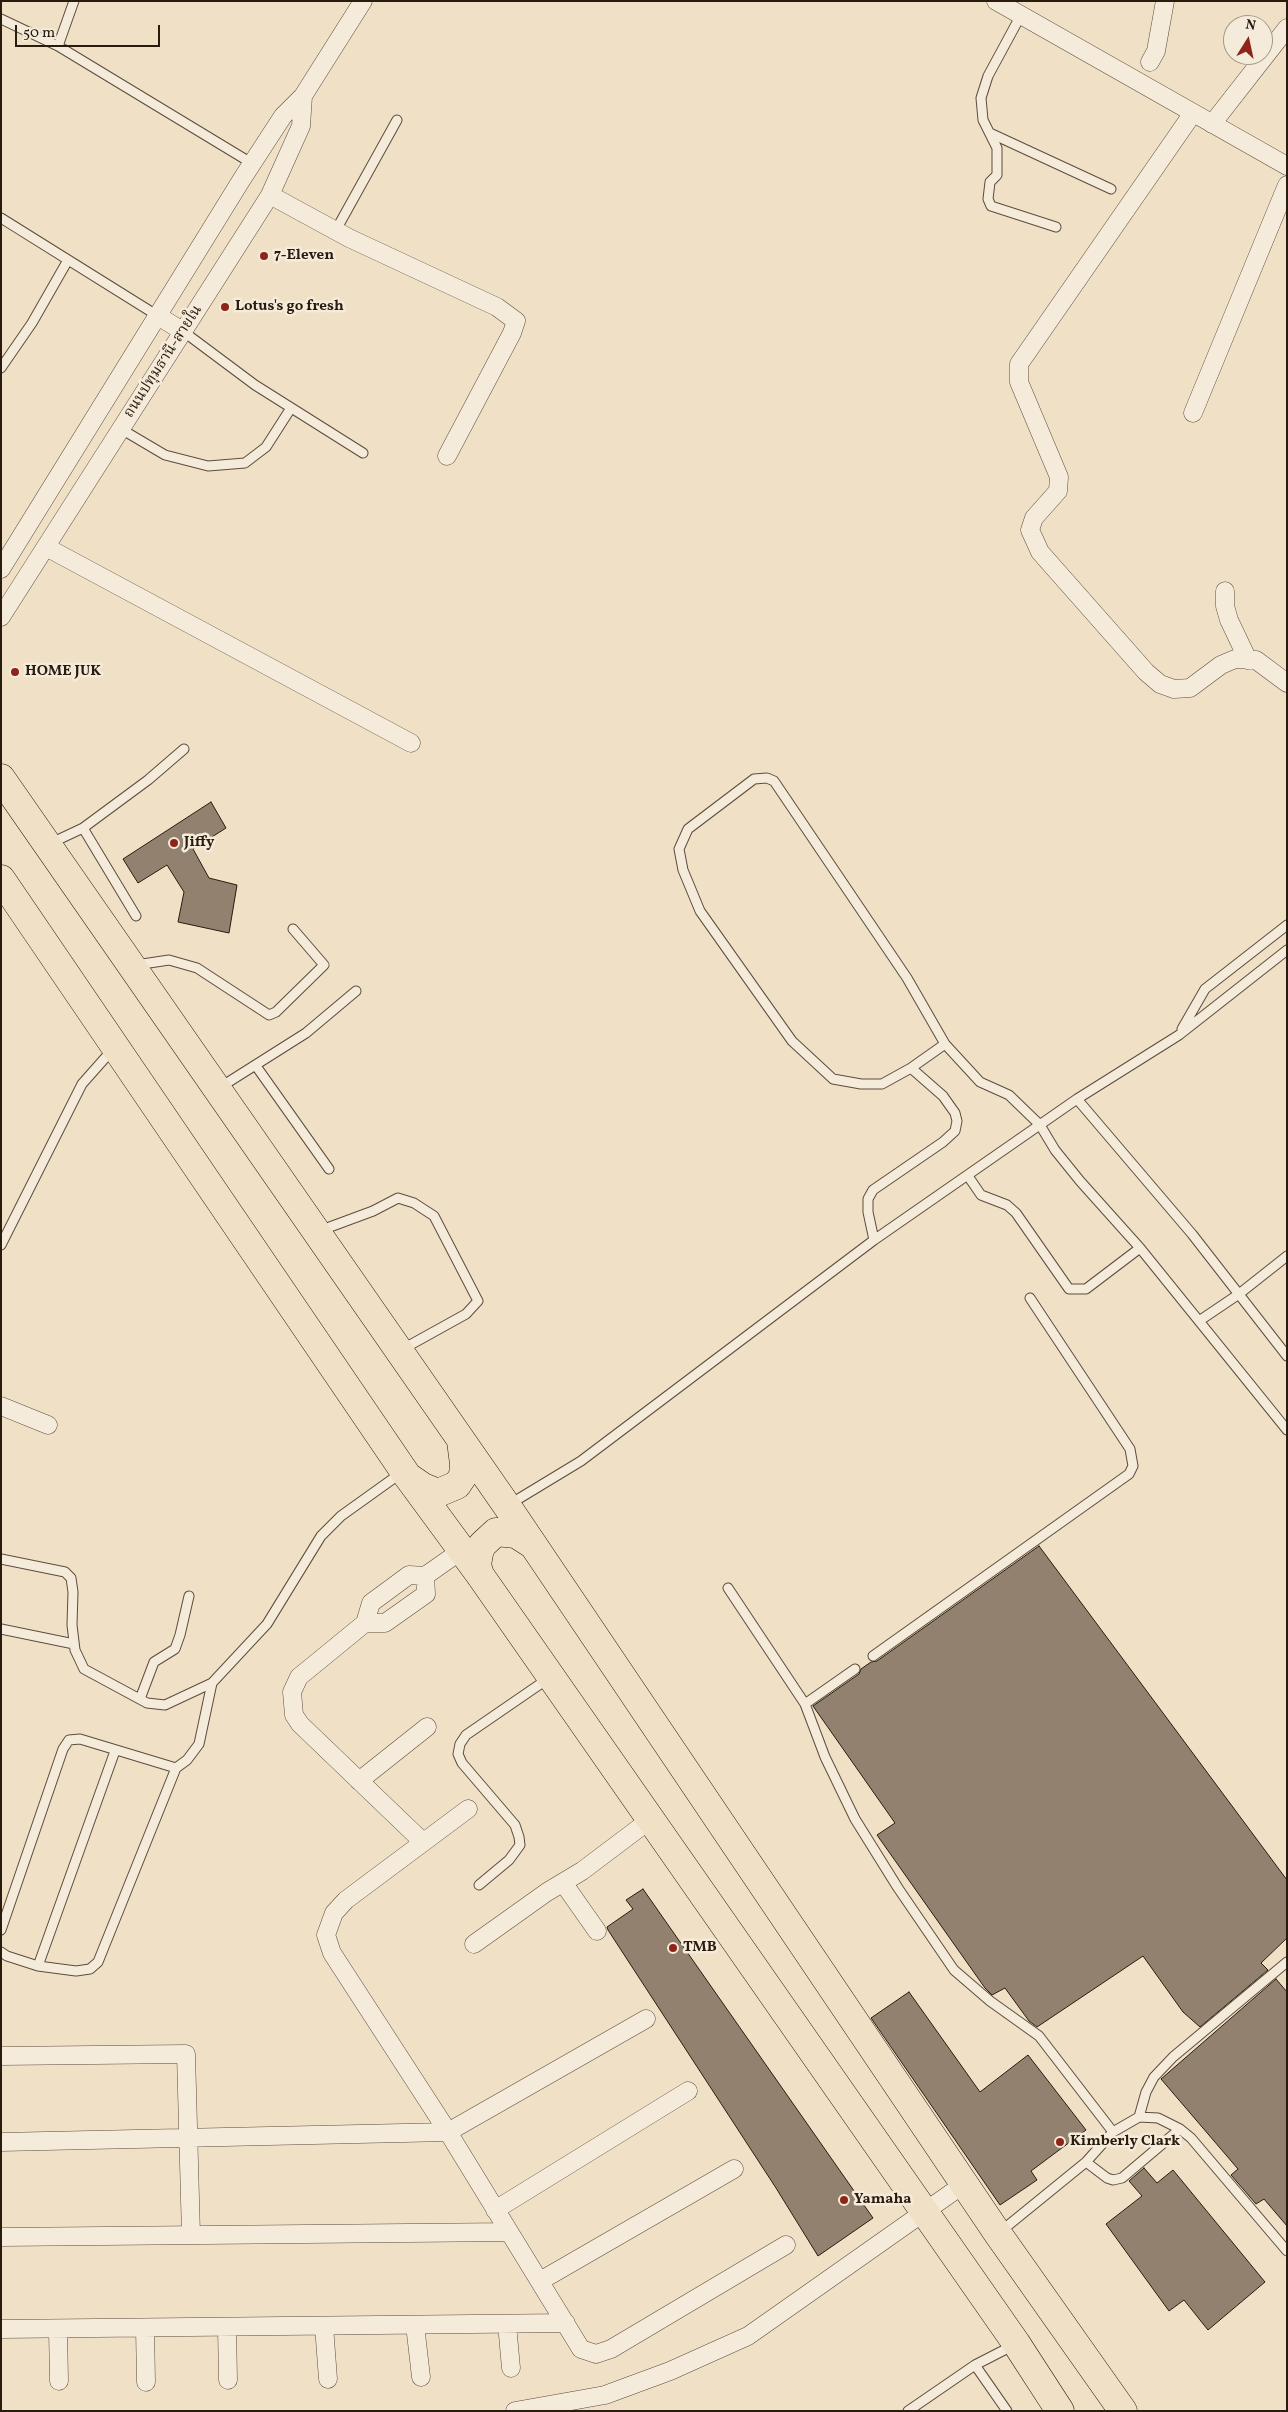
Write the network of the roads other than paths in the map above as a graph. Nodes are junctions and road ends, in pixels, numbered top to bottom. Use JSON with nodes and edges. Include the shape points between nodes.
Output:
{"nodes":[{"id":1,"x":74,"y":1,"type":"edge"},
{"id":2,"x":363,"y":1,"type":"edge"},
{"id":3,"x":996,"y":1,"type":"edge"},
{"id":4,"x":1165,"y":1,"type":"edge"},
{"id":5,"x":1021,"y":15,"type":"junction"},
{"id":6,"x":1,"y":19,"type":"edge"},
{"id":7,"x":1287,"y":28,"type":"edge"},
{"id":8,"x":58,"y":46,"type":"junction"},
{"id":9,"x":1150,"y":62,"type":"dead end"},
{"id":10,"x":303,"y":96,"type":"junction"},
{"id":11,"x":1193,"y":113,"type":"junction"},
{"id":12,"x":397,"y":120,"type":"dead end"},
{"id":13,"x":1212,"y":124,"type":"junction"},
{"id":14,"x":990,"y":134,"type":"junction"},
{"id":15,"x":253,"y":164,"type":"junction"},
{"id":16,"x":1287,"y":166,"type":"edge"},
{"id":17,"x":1287,"y":185,"type":"edge"},
{"id":18,"x":1111,"y":189,"type":"dead end"},
{"id":19,"x":270,"y":195,"type":"junction"},
{"id":20,"x":1,"y":218,"type":"edge"},
{"id":21,"x":1056,"y":227,"type":"dead end"},
{"id":22,"x":336,"y":230,"type":"junction"},
{"id":23,"x":68,"y":260,"type":"junction"},
{"id":24,"x":158,"y":316,"type":"junction"},
{"id":25,"x":184,"y":332,"type":"junction"},
{"id":26,"x":1,"y":368,"type":"edge"},
{"id":27,"x":291,"y":408,"type":"junction"},
{"id":28,"x":1193,"y":413,"type":"dead end"},
{"id":29,"x":121,"y":430,"type":"junction"},
{"id":30,"x":363,"y":453,"type":"dead end"},
{"id":31,"x":447,"y":456,"type":"dead end"},
{"id":32,"x":46,"y":546,"type":"junction"},
{"id":33,"x":1,"y":569,"type":"edge"},
{"id":34,"x":1225,"y":591,"type":"dead end"},
{"id":35,"x":1,"y":617,"type":"edge"},
{"id":36,"x":1248,"y":660,"type":"junction"},
{"id":37,"x":1287,"y":683,"type":"edge"},
{"id":38,"x":411,"y":743,"type":"dead end"},
{"id":39,"x":184,"y":750,"type":"dead end"},
{"id":40,"x":1,"y":778,"type":"edge"},
{"id":41,"x":83,"y":828,"type":"junction"},
{"id":42,"x":49,"y":844,"type":"junction"},
{"id":43,"x":1,"y":879,"type":"edge"},
{"id":44,"x":136,"y":916,"type":"dead end"},
{"id":45,"x":1287,"y":925,"type":"edge"},
{"id":46,"x":293,"y":929,"type":"dead end"},
{"id":47,"x":1287,"y":950,"type":"edge"},
{"id":48,"x":131,"y":966,"type":"junction"},
{"id":49,"x":356,"y":991,"type":"dead end"},
{"id":50,"x":1179,"y":1035,"type":"junction"},
{"id":51,"x":944,"y":1044,"type":"junction"},
{"id":52,"x":115,"y":1047,"type":"junction"},
{"id":53,"x":256,"y":1066,"type":"junction"},
{"id":54,"x":911,"y":1068,"type":"junction"},
{"id":55,"x":217,"y":1090,"type":"junction"},
{"id":56,"x":1077,"y":1099,"type":"junction"},
{"id":57,"x":1040,"y":1125,"type":"junction"},
{"id":58,"x":329,"y":1169,"type":"dead end"},
{"id":59,"x":968,"y":1176,"type":"junction"},
{"id":60,"x":316,"y":1232,"type":"junction"},
{"id":61,"x":874,"y":1240,"type":"junction"},
{"id":62,"x":1,"y":1245,"type":"edge"},
{"id":63,"x":1140,"y":1248,"type":"junction"},
{"id":64,"x":1287,"y":1256,"type":"edge"},
{"id":65,"x":1239,"y":1294,"type":"junction"},
{"id":66,"x":1030,"y":1298,"type":"dead end"},
{"id":67,"x":1198,"y":1321,"type":"junction"},
{"id":68,"x":399,"y":1351,"type":"junction"},
{"id":69,"x":1287,"y":1356,"type":"edge"},
{"id":70,"x":1,"y":1406,"type":"edge"},
{"id":71,"x":48,"y":1424,"type":"dead end"},
{"id":72,"x":1287,"y":1430,"type":"edge"},
{"id":73,"x":461,"y":1441,"type":"junction"},
{"id":74,"x":407,"y":1474,"type":"junction"},
{"id":75,"x":507,"y":1506,"type":"junction"},
{"id":76,"x":530,"y":1543,"type":"junction"},
{"id":77,"x":462,"y":1550,"type":"junction"},
{"id":78,"x":1,"y":1559,"type":"edge"},
{"id":79,"x":480,"y":1575,"type":"junction"},
{"id":80,"x":425,"y":1576,"type":"junction"},
{"id":81,"x":728,"y":1588,"type":"dead end"},
{"id":82,"x":189,"y":1596,"type":"dead end"},
{"id":83,"x":365,"y":1623,"type":"junction"},
{"id":84,"x":1,"y":1629,"type":"edge"},
{"id":85,"x":74,"y":1644,"type":"junction"},
{"id":86,"x":873,"y":1656,"type":"dead end"},
{"id":87,"x":855,"y":1669,"type":"dead end"},
{"id":88,"x":551,"y":1677,"type":"junction"},
{"id":89,"x":212,"y":1683,"type":"junction"},
{"id":90,"x":140,"y":1699,"type":"junction"},
{"id":91,"x":806,"y":1704,"type":"junction"},
{"id":92,"x":427,"y":1727,"type":"dead end"},
{"id":93,"x":115,"y":1751,"type":"junction"},
{"id":94,"x":176,"y":1768,"type":"junction"},
{"id":95,"x":359,"y":1781,"type":"junction"},
{"id":96,"x":468,"y":1809,"type":"dead end"},
{"id":97,"x":651,"y":1819,"type":"junction"},
{"id":98,"x":423,"y":1842,"type":"junction"},
{"id":99,"x":479,"y":1884,"type":"dead end"},
{"id":100,"x":564,"y":1884,"type":"junction"},
{"id":101,"x":1,"y":1930,"type":"edge"},
{"id":102,"x":597,"y":1931,"type":"dead end"},
{"id":103,"x":474,"y":1944,"type":"dead end"},
{"id":104,"x":1,"y":1952,"type":"edge"},
{"id":105,"x":1287,"y":1962,"type":"edge"},
{"id":106,"x":38,"y":1966,"type":"junction"},
{"id":107,"x":646,"y":2019,"type":"dead end"},
{"id":108,"x":1,"y":2056,"type":"edge"},
{"id":109,"x":688,"y":2092,"type":"dead end"},
{"id":110,"x":1139,"y":2117,"type":"junction"},
{"id":111,"x":1180,"y":2129,"type":"junction"},
{"id":112,"x":448,"y":2132,"type":"junction"},
{"id":113,"x":1113,"y":2132,"type":"junction"},
{"id":114,"x":190,"y":2138,"type":"junction"},
{"id":115,"x":1,"y":2142,"type":"edge"},
{"id":116,"x":1086,"y":2162,"type":"junction"},
{"id":117,"x":734,"y":2169,"type":"dead end"},
{"id":118,"x":964,"y":2184,"type":"junction"},
{"id":119,"x":495,"y":2210,"type":"junction"},
{"id":120,"x":925,"y":2213,"type":"junction"},
{"id":121,"x":509,"y":2232,"type":"junction"},
{"id":122,"x":998,"y":2234,"type":"junction"},
{"id":123,"x":191,"y":2235,"type":"junction"},
{"id":124,"x":1,"y":2237,"type":"edge"},
{"id":125,"x":786,"y":2244,"type":"dead end"},
{"id":126,"x":1287,"y":2251,"type":"edge"},
{"id":127,"x":540,"y":2281,"type":"junction"},
{"id":128,"x":566,"y":2323,"type":"junction"},
{"id":129,"x":507,"y":2324,"type":"junction"},
{"id":130,"x":415,"y":2325,"type":"junction"},
{"id":131,"x":324,"y":2326,"type":"junction"},
{"id":132,"x":227,"y":2327,"type":"junction"},
{"id":133,"x":58,"y":2328,"type":"junction"},
{"id":134,"x":145,"y":2328,"type":"junction"},
{"id":135,"x":1,"y":2329,"type":"edge"},
{"id":136,"x":1016,"y":2343,"type":"junction"},
{"id":137,"x":975,"y":2364,"type":"junction"},
{"id":138,"x":511,"y":2368,"type":"dead end"},
{"id":139,"x":422,"y":2377,"type":"dead end"},
{"id":140,"x":328,"y":2379,"type":"dead end"},
{"id":141,"x":228,"y":2380,"type":"dead end"},
{"id":142,"x":60,"y":2381,"type":"dead end"},
{"id":143,"x":146,"y":2382,"type":"dead end"},
{"id":144,"x":515,"y":2411,"type":"edge"},
{"id":145,"x":908,"y":2411,"type":"edge"},
{"id":146,"x":1007,"y":2411,"type":"edge"},
{"id":147,"x":1060,"y":2411,"type":"edge"},
{"id":148,"x":1123,"y":2411,"type":"edge"}],
"edges":[{"from":1,"to":8,"type":"lane"},
{"from":2,"to":10,"type":"street","name":"ถนนปทุมธานี-สายใน"},
{"from":3,"to":5,"type":"street"},
{"from":4,"to":9,"type":"street","via":[[1156,51]]},
{"from":5,"to":11,"type":"street"},
{"from":5,"to":14,"type":"lane","via":[[988,76],[981,98],[983,120]]},
{"from":6,"to":8,"type":"lane"},
{"from":7,"to":13,"type":"street"},
{"from":8,"to":15,"type":"lane"},
{"from":10,"to":15,"type":"street","name":"ถนนปทุมธานี-สายใน","via":[[283,116]]},
{"from":10,"to":19,"type":"street","name":"ถนนปทุมธานี-สายใน","via":[[300,126]]},
{"from":11,"to":13,"type":"street"},
{"from":11,"to":36,"type":"street","via":[[1019,364],[1019,382],[1060,477],[1058,490],[1034,518],[1030,530],[1040,552],[1160,684],[1174,690],[1190,688],[1221,665],[1235,659]]},
{"from":12,"to":22,"type":"lane"},
{"from":13,"to":16,"type":"street"},
{"from":14,"to":18,"type":"lane"},
{"from":14,"to":21,"type":"lane","via":[[997,148],[998,161],[997,176],[990,182],[988,199],[991,206]]},
{"from":15,"to":24,"type":"street","name":"ถนนปทุมธานี-สายใน"},
{"from":17,"to":28,"type":"street"},
{"from":19,"to":22,"type":"street"},
{"from":19,"to":25,"type":"street","name":"ถนนปทุมธานี-สายใน"},
{"from":20,"to":23,"type":"lane"},
{"from":22,"to":31,"type":"street","via":[[497,307],[516,321]]},
{"from":23,"to":24,"type":"lane"},
{"from":23,"to":26,"type":"lane","via":[[32,323]]},
{"from":24,"to":25,"type":"street"},
{"from":24,"to":33,"type":"street","name":"ถนนปทุมธานี-สายใน"},
{"from":25,"to":27,"type":"lane"},
{"from":25,"to":29,"type":"street","name":"ถนนปทุมธานี-สายใน"},
{"from":27,"to":29,"type":"lane","via":[[266,447],[244,463],[208,466],[165,455]]},
{"from":27,"to":30,"type":"lane"},
{"from":29,"to":32,"type":"street","name":"ถนนปทุมธานี-สายใน"},
{"from":32,"to":35,"type":"street","name":"ถนนปทุมธานี-สายใน"},
{"from":32,"to":38,"type":"street"},
{"from":34,"to":36,"type":"street","via":[[1225,606]]},
{"from":36,"to":37,"type":"street","via":[[1256,660]]},
{"from":39,"to":41,"type":"lane"},
{"from":40,"to":42,"type":"main road"},
{"from":41,"to":42,"type":"lane"},
{"from":41,"to":44,"type":"lane"},
{"from":42,"to":48,"type":"main road"},
{"from":43,"to":52,"type":"main road"},
{"from":45,"to":50,"type":"lane","via":[[1205,989]]},
{"from":46,"to":48,"type":"lane","via":[[324,965],[269,1015],[197,968],[169,960]]},
{"from":47,"to":50,"type":"lane"},
{"from":48,"to":55,"type":"main road"},
{"from":49,"to":53,"type":"lane","via":[[306,1032]]},
{"from":50,"to":56,"type":"lane"},
{"from":51,"to":54,"type":"lane"},
{"from":51,"to":54,"type":"lane","via":[[907,978],[774,781],[754,779],[688,829],[679,849],[683,870],[700,911],[792,1041],[833,1079],[882,1084]]},
{"from":51,"to":57,"type":"lane","via":[[980,1082],[1009,1095]]},
{"from":52,"to":62,"type":"lane","via":[[82,1084]]},
{"from":52,"to":74,"type":"main road"},
{"from":53,"to":55,"type":"lane"},
{"from":53,"to":58,"type":"lane"},
{"from":54,"to":61,"type":"lane","via":[[943,1096],[955,1113],[955,1131],[873,1190],[868,1199],[868,1212]]},
{"from":55,"to":60,"type":"main road"},
{"from":56,"to":57,"type":"lane"},
{"from":56,"to":65,"type":"lane"},
{"from":57,"to":59,"type":"lane"},
{"from":57,"to":63,"type":"lane","via":[[1080,1181]]},
{"from":59,"to":61,"type":"lane"},
{"from":59,"to":63,"type":"lane","via":[[982,1195],[1007,1205],[1016,1213],[1068,1289],[1086,1289]]},
{"from":60,"to":68,"type":"main road"},
{"from":60,"to":68,"type":"lane","via":[[398,1198],[414,1203],[434,1216],[478,1301],[466,1314]]},
{"from":61,"to":75,"type":"lane","via":[[580,1461]]},
{"from":63,"to":67,"type":"lane"},
{"from":64,"to":65,"type":"lane"},
{"from":65,"to":67,"type":"lane"},
{"from":65,"to":69,"type":"lane"},
{"from":66,"to":86,"type":"lane","via":[[1130,1448],[1133,1466],[1129,1474]]},
{"from":67,"to":72,"type":"lane"},
{"from":68,"to":73,"type":"main road"},
{"from":70,"to":71,"type":"street"},
{"from":73,"to":74,"type":"main road","via":[[463,1476],[457,1485],[438,1493],[423,1487]]},
{"from":73,"to":75,"type":"main road"},
{"from":74,"to":77,"type":"main road"},
{"from":74,"to":89,"type":"lane","via":[[341,1516],[321,1536],[267,1624]]},
{"from":75,"to":76,"type":"main road"},
{"from":76,"to":79,"type":"main road","via":[[516,1534],[496,1532],[482,1545],[477,1565]]},
{"from":76,"to":118,"type":"main road"},
{"from":77,"to":79,"type":"main road"},
{"from":77,"to":80,"type":"street"},
{"from":78,"to":85,"type":"lane","via":[[65,1572],[71,1578]]},
{"from":79,"to":88,"type":"main road"},
{"from":80,"to":83,"type":"street","via":[[409,1575],[371,1602]]},
{"from":80,"to":83,"type":"street","via":[[426,1594],[385,1623]]},
{"from":81,"to":91,"type":"lane"},
{"from":82,"to":90,"type":"lane","via":[[175,1649],[154,1662]]},
{"from":83,"to":95,"type":"street","via":[[299,1677],[292,1692],[294,1715],[300,1724]]},
{"from":84,"to":85,"type":"lane"},
{"from":85,"to":90,"type":"lane","via":[[84,1669]]},
{"from":87,"to":91,"type":"lane"},
{"from":88,"to":97,"type":"main road"},
{"from":88,"to":99,"type":"lane","via":[[466,1735],[460,1744],[458,1754],[462,1763],[515,1825],[519,1837],[520,1846],[509,1860]]},
{"from":89,"to":90,"type":"lane","via":[[165,1705]]},
{"from":89,"to":94,"type":"lane","via":[[199,1744]]},
{"from":91,"to":113,"type":"lane","via":[[825,1757],[855,1818],[954,1970],[1039,2036]]},
{"from":92,"to":95,"type":"street"},
{"from":93,"to":94,"type":"lane"},
{"from":93,"to":101,"type":"lane","via":[[80,1739],[69,1740],[63,1749]]},
{"from":93,"to":106,"type":"lane"},
{"from":94,"to":106,"type":"lane","via":[[98,1962],[90,1969],[76,1971]]},
{"from":95,"to":98,"type":"street"},
{"from":96,"to":98,"type":"street"},
{"from":97,"to":100,"type":"street"},
{"from":97,"to":120,"type":"main road"},
{"from":98,"to":112,"type":"street","via":[[346,1900],[334,1913],[326,1935],[332,1953]]},
{"from":100,"to":102,"type":"street"},
{"from":100,"to":103,"type":"street","via":[[547,1892]]},
{"from":104,"to":106,"type":"lane"},
{"from":105,"to":110,"type":"lane","via":[[1173,2057],[1154,2077]]},
{"from":107,"to":112,"type":"street"},
{"from":108,"to":114,"type":"street","via":[[186,2054]]},
{"from":109,"to":119,"type":"street"},
{"from":110,"to":111,"type":"lane","via":[[1158,2118]]},
{"from":110,"to":113,"type":"lane"},
{"from":111,"to":116,"type":"lane","via":[[1122,2178],[1106,2178]]},
{"from":111,"to":126,"type":"lane","via":[[1212,2161]]},
{"from":112,"to":114,"type":"street"},
{"from":112,"to":119,"type":"street"},
{"from":113,"to":116,"type":"lane"},
{"from":114,"to":115,"type":"street"},
{"from":114,"to":123,"type":"street"},
{"from":116,"to":122,"type":"lane"},
{"from":117,"to":127,"type":"street"},
{"from":118,"to":120,"type":"street"},
{"from":118,"to":122,"type":"main road"},
{"from":119,"to":121,"type":"street"},
{"from":120,"to":136,"type":"main road"},
{"from":120,"to":144,"type":"street","via":[[748,2336],[670,2371],[604,2395]]},
{"from":121,"to":123,"type":"street"},
{"from":121,"to":127,"type":"street"},
{"from":122,"to":148,"type":"main road"},
{"from":123,"to":124,"type":"street"},
{"from":125,"to":128,"type":"street","via":[[611,2349],[596,2354],[581,2349]]},
{"from":127,"to":128,"type":"street"},
{"from":128,"to":129,"type":"street"},
{"from":129,"to":130,"type":"street"},
{"from":129,"to":138,"type":"street"},
{"from":130,"to":131,"type":"street"},
{"from":130,"to":139,"type":"street"},
{"from":131,"to":132,"type":"street"},
{"from":131,"to":140,"type":"street"},
{"from":132,"to":134,"type":"street"},
{"from":132,"to":141,"type":"street"},
{"from":133,"to":134,"type":"street"},
{"from":133,"to":135,"type":"street"},
{"from":133,"to":142,"type":"street"},
{"from":134,"to":143,"type":"street"},
{"from":136,"to":137,"type":"lane"},
{"from":136,"to":147,"type":"main road"},
{"from":137,"to":145,"type":"lane"},
{"from":137,"to":146,"type":"lane"}]}
